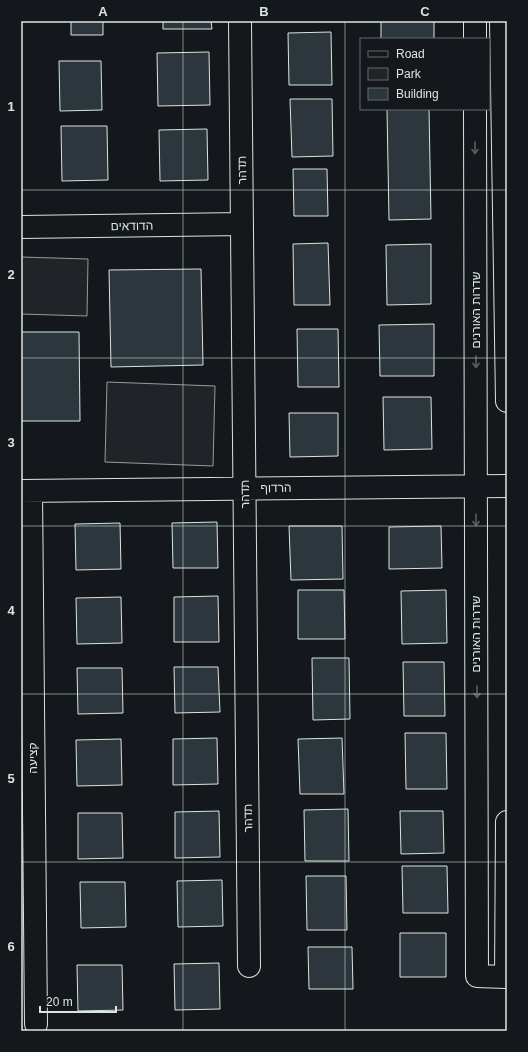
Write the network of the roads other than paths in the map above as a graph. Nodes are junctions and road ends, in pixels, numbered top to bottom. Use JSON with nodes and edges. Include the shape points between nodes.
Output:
{"nodes":[{"id":1,"x":240,"y":21,"type":"edge"},
{"id":2,"x":475,"y":21,"type":"edge"},
{"id":3,"x":501,"y":21,"type":"edge"},
{"id":4,"x":475,"y":38,"type":"edge"},
{"id":5,"x":475,"y":110,"type":"edge"},
{"id":6,"x":242,"y":224,"type":"junction"},
{"id":7,"x":21,"y":228,"type":"edge"},
{"id":8,"x":507,"y":401,"type":"edge"},
{"id":9,"x":476,"y":486,"type":"junction"},
{"id":10,"x":507,"y":486,"type":"edge"},
{"id":11,"x":245,"y":489,"type":"junction"},
{"id":12,"x":26,"y":491,"type":"edge"},
{"id":13,"x":507,"y":822,"type":"edge"},
{"id":14,"x":249,"y":966,"type":"dead end"},
{"id":15,"x":36,"y":1024,"type":"dead end"}],
"edges":[{"from":1,"to":6,"type":"street","name":"תדהר"},
{"from":2,"to":4,"type":"street"},
{"from":3,"to":8,"type":"street"},
{"from":5,"to":9,"type":"street","name":"שדרות האורנים","one_way":true},
{"from":6,"to":7,"type":"street","name":"הדודאים"},
{"from":6,"to":11,"type":"street","name":"תדהר"},
{"from":9,"to":10,"type":"street","name":"הרדוף"},
{"from":9,"to":11,"type":"street","name":"הרדוף"},
{"from":9,"to":13,"type":"street","name":"שדרות האורנים","one_way":true,"via":[[477,976],[506,977]]},
{"from":11,"to":12,"type":"street","name":"הרדוף"},
{"from":11,"to":14,"type":"street","name":"תדהר"},
{"from":12,"to":15,"type":"street","name":"קציעה"}]}
